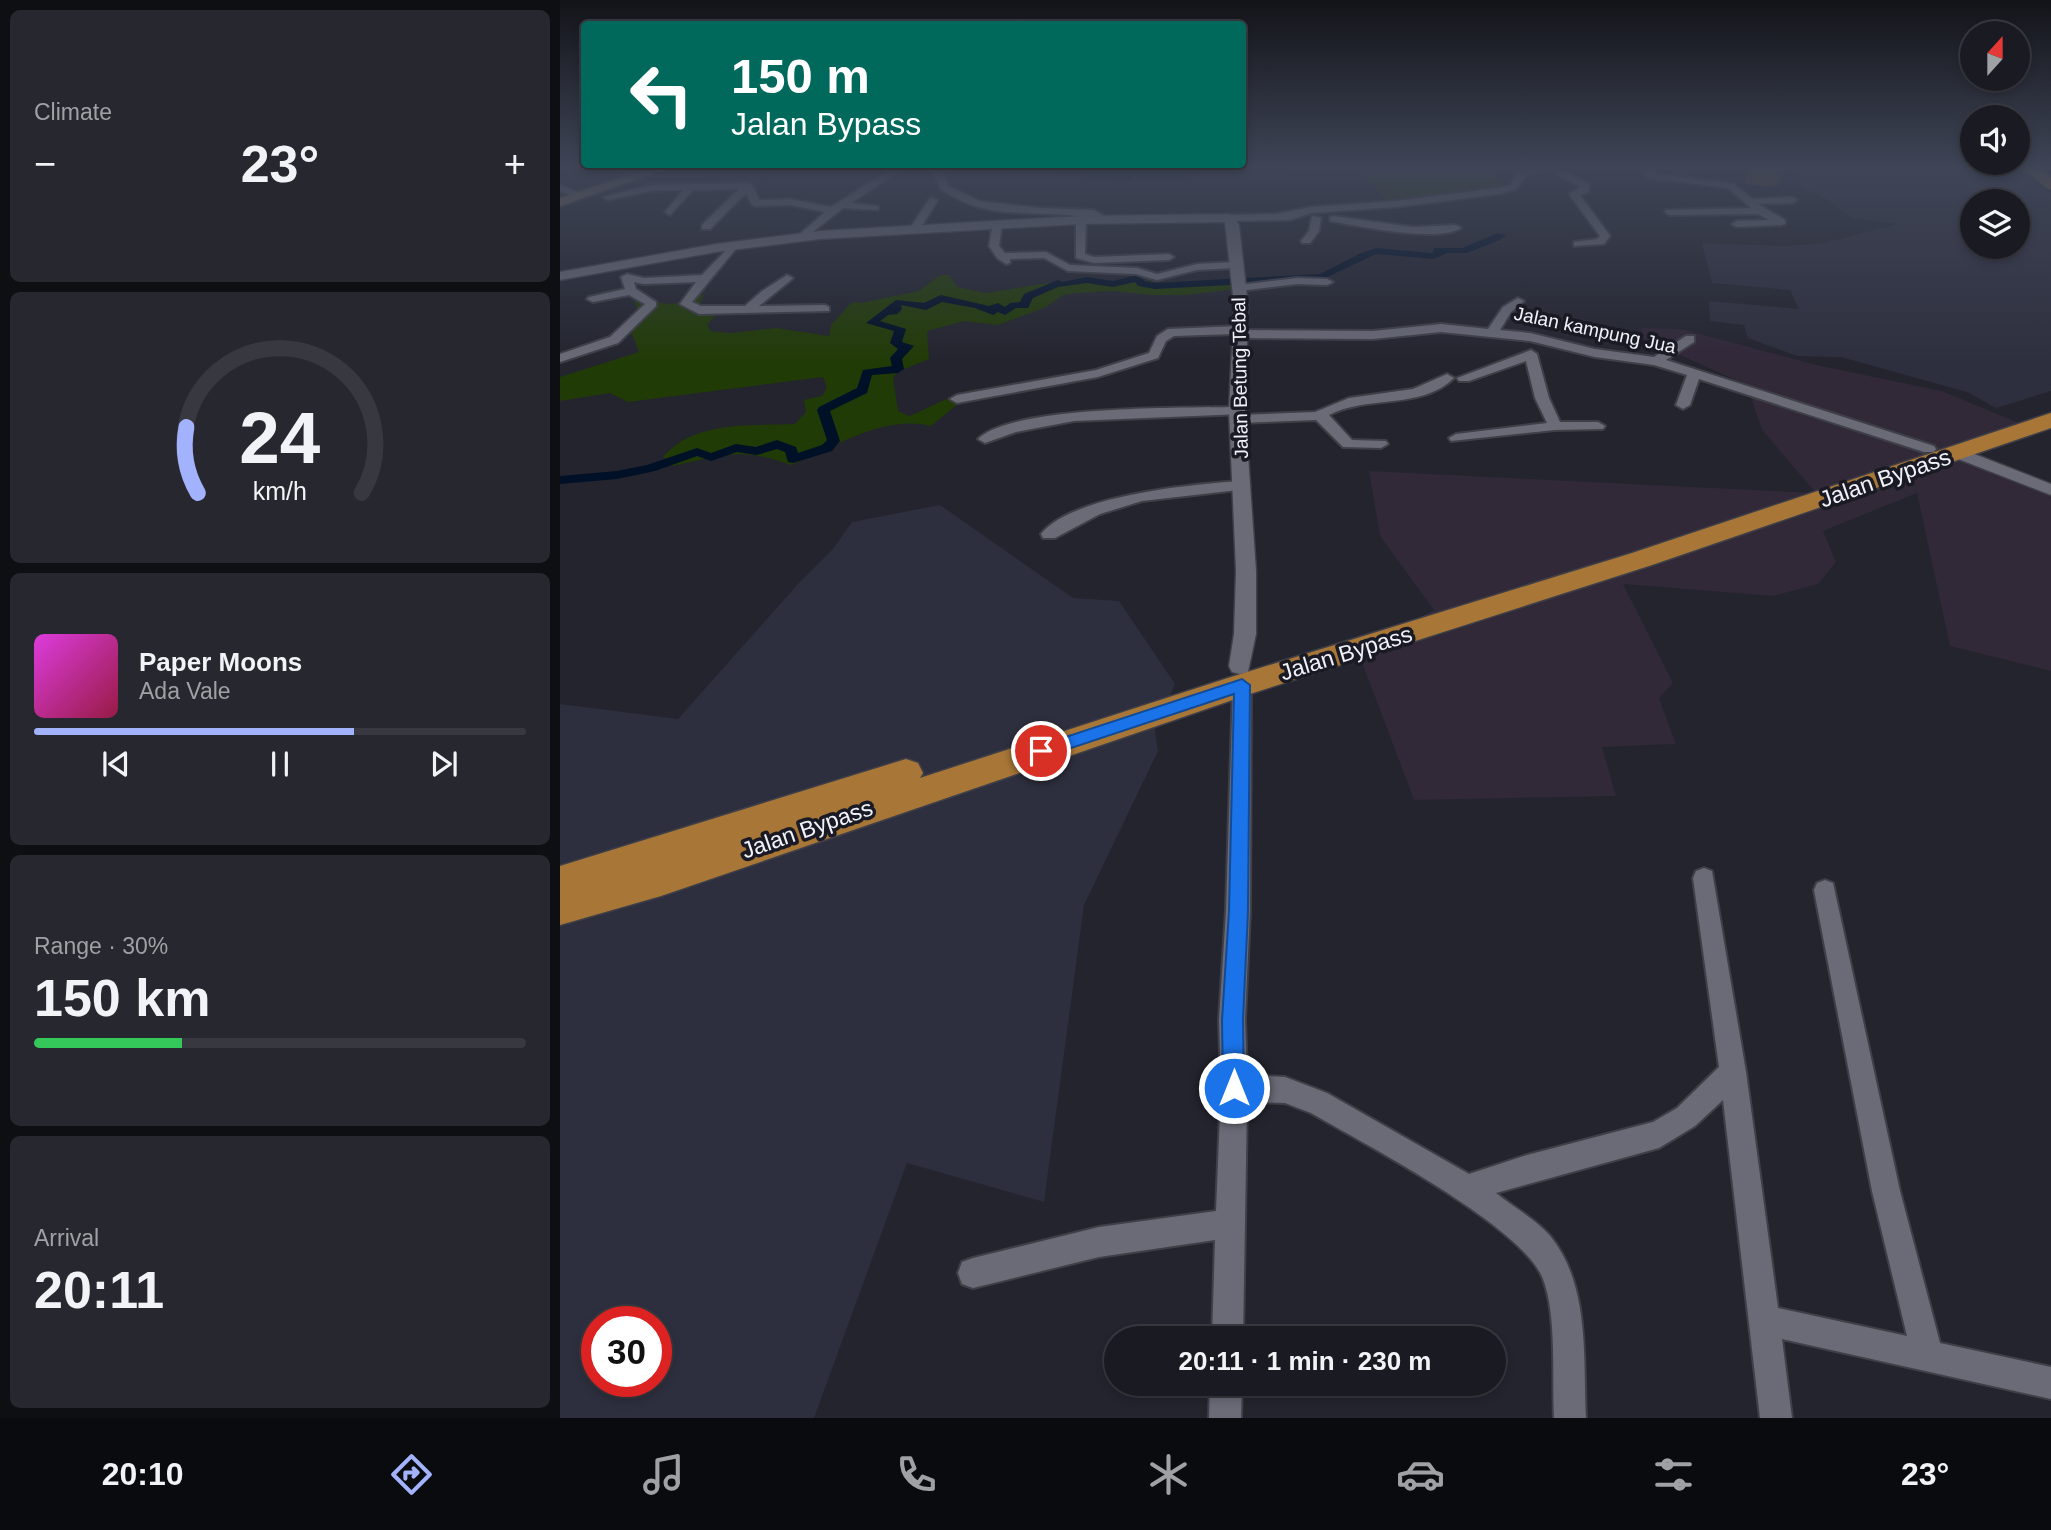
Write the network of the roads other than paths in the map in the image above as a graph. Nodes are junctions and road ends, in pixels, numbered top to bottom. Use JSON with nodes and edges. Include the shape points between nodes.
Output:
{"nodes":[{"id":1,"x":808,"y":232,"type":"edge"},
{"id":2,"x":874,"y":232,"type":"edge"},
{"id":3,"x":996,"y":232,"type":"edge"},
{"id":4,"x":1081,"y":232,"type":"edge"},
{"id":5,"x":1233,"y":232,"type":"edge"},
{"id":6,"x":1313,"y":232,"type":"edge"},
{"id":7,"x":1602,"y":232,"type":"edge"},
{"id":8,"x":804,"y":236,"type":"junction"},
{"id":9,"x":1306,"y":241,"type":"dead end"},
{"id":10,"x":1578,"y":244,"type":"dead end"},
{"id":11,"x":734,"y":246,"type":"junction"},
{"id":12,"x":1169,"y":257,"type":"dead end"},
{"id":13,"x":1235,"y":265,"type":"junction"},
{"id":14,"x":624,"y":272,"type":"junction"},
{"id":15,"x":560,"y":276,"type":"edge"},
{"id":16,"x":704,"y":278,"type":"junction"},
{"id":17,"x":787,"y":278,"type":"dead end"},
{"id":18,"x":1327,"y":282,"type":"dead end"},
{"id":19,"x":1239,"y":284,"type":"junction"},
{"id":20,"x":631,"y":291,"type":"junction"},
{"id":21,"x":593,"y":299,"type":"dead end"},
{"id":22,"x":1517,"y":301,"type":"dead end"},
{"id":23,"x":749,"y":309,"type":"junction"},
{"id":24,"x":825,"y":309,"type":"dead end"},
{"id":25,"x":1493,"y":331,"type":"junction"},
{"id":26,"x":1241,"y":332,"type":"junction"},
{"id":27,"x":1530,"y":337,"type":"junction"},
{"id":28,"x":1690,"y":339,"type":"dead end"},
{"id":29,"x":1531,"y":354,"type":"junction"},
{"id":30,"x":560,"y":358,"type":"edge"},
{"id":31,"x":1656,"y":361,"type":"junction"},
{"id":32,"x":1694,"y":373,"type":"junction"},
{"id":33,"x":1464,"y":377,"type":"dead end"},
{"id":34,"x":1447,"y":378,"type":"dead end"},
{"id":35,"x":957,"y":399,"type":"dead end"},
{"id":36,"x":2051,"y":403,"type":"edge"},
{"id":37,"x":1683,"y":405,"type":"dead end"},
{"id":38,"x":1238,"y":415,"type":"junction"},
{"id":39,"x":1318,"y":416,"type":"junction"},
{"id":40,"x":2051,"y":420,"type":"edge"},
{"id":41,"x":1555,"y":426,"type":"junction"},
{"id":42,"x":1598,"y":426,"type":"dead end"},
{"id":43,"x":1456,"y":438,"type":"dead end"},
{"id":44,"x":985,"y":439,"type":"dead end"},
{"id":45,"x":1381,"y":444,"type":"dead end"},
{"id":46,"x":1944,"y":451,"type":"junction"},
{"id":47,"x":1242,"y":486,"type":"junction"},
{"id":48,"x":2051,"y":490,"type":"edge"},
{"id":49,"x":1049,"y":534,"type":"dead end"},
{"id":50,"x":1241,"y":676,"type":"junction"},
{"id":51,"x":661,"y":864,"type":"junction"},
{"id":52,"x":1704,"y":878,"type":"dead end"},
{"id":53,"x":560,"y":883,"type":"edge"},
{"id":54,"x":1825,"y":890,"type":"dead end"},
{"id":55,"x":560,"y":908,"type":"edge"},
{"id":56,"x":1732,"y":1072,"type":"junction"},
{"id":57,"x":1234,"y":1088,"type":"junction"},
{"id":58,"x":1466,"y":1189,"type":"junction"},
{"id":59,"x":1230,"y":1223,"type":"junction"},
{"id":60,"x":974,"y":1273,"type":"dead end"},
{"id":61,"x":1763,"y":1320,"type":"junction"},
{"id":62,"x":1227,"y":1326,"type":"edge"},
{"id":63,"x":1928,"y":1356,"type":"junction"},
{"id":64,"x":2051,"y":1383,"type":"edge"},
{"id":65,"x":1226,"y":1396,"type":"edge"},
{"id":66,"x":1225,"y":1418,"type":"edge"},
{"id":67,"x":1570,"y":1418,"type":"edge"},
{"id":68,"x":1776,"y":1418,"type":"edge"}],
"edges":[{"from":1,"to":8,"type":"street"},
{"from":2,"to":8,"type":"street"},
{"from":3,"to":13,"type":"street","via":[[994,244],[1004,258],[1046,255],[1068,268],[1138,271],[1157,277],[1197,267]]},
{"from":4,"to":12,"type":"street","via":[[1080,256],[1105,260]]},
{"from":5,"to":13,"type":"street","name":"Jalan Betung Tebal"},
{"from":6,"to":9,"type":"street"},
{"from":7,"to":10,"type":"street","via":[[1605,236],[1600,242]]},
{"from":8,"to":11,"type":"street"},
{"from":11,"to":14,"type":"street"},
{"from":11,"to":16,"type":"street"},
{"from":13,"to":19,"type":"street","name":"Jalan Betung Tebal"},
{"from":14,"to":15,"type":"street"},
{"from":14,"to":16,"type":"street","via":[[644,281]]},
{"from":14,"to":20,"type":"street"},
{"from":16,"to":23,"type":"street","via":[[686,304],[699,310]]},
{"from":17,"to":23,"type":"street"},
{"from":18,"to":19,"type":"street"},
{"from":19,"to":26,"type":"street","name":"Jalan Betung Tebal"},
{"from":20,"to":21,"type":"street"},
{"from":20,"to":30,"type":"street","via":[[652,304],[614,340]]},
{"from":22,"to":25,"type":"street"},
{"from":23,"to":24,"type":"street"},
{"from":25,"to":26,"type":"street","name":"Jalan kampung Jua","via":[[1441,328],[1373,335]]},
{"from":25,"to":27,"type":"street","name":"Jalan kampung Jua"},
{"from":26,"to":35,"type":"street","name":"Jalan kampung Jua","via":[[1172,332],[1161,337],[1154,355],[1144,360]]},
{"from":26,"to":38,"type":"street","name":"Jalan Betung Tebal"},
{"from":27,"to":29,"type":"street"},
{"from":27,"to":31,"type":"street","name":"Jalan kampung Jua","via":[[1595,353]]},
{"from":28,"to":31,"type":"street"},
{"from":29,"to":33,"type":"street"},
{"from":29,"to":41,"type":"street"},
{"from":31,"to":32,"type":"street","name":"Jalan kampung Jua"},
{"from":32,"to":37,"type":"street"},
{"from":32,"to":46,"type":"street","name":"Jalan kampung Jua"},
{"from":34,"to":39,"type":"street","via":[[1421,393],[1351,402]]},
{"from":36,"to":46,"type":"highway","name":"Jalan Bypass"},
{"from":38,"to":39,"type":"street"},
{"from":38,"to":44,"type":"street","via":[[1064,419],[1029,424]]},
{"from":38,"to":47,"type":"street","name":"Jalan Betung Tebal"},
{"from":39,"to":45,"type":"street","via":[[1348,444]]},
{"from":40,"to":46,"type":"highway","name":"Jalan Bypass"},
{"from":41,"to":42,"type":"street"},
{"from":41,"to":43,"type":"street"},
{"from":46,"to":48,"type":"street","name":"Jalan kampung Jua"},
{"from":46,"to":50,"type":"highway","name":"Jalan Bypass"},
{"from":47,"to":49,"type":"street","via":[[1164,491],[1133,498],[1096,510]]},
{"from":47,"to":50,"type":"street","name":"Jalan Betung Tebal","via":[[1246,571]]},
{"from":50,"to":51,"type":"highway","name":"Jalan Bypass"},
{"from":50,"to":57,"type":"street","name":"Jalan Betung Tebal"},
{"from":51,"to":53,"type":"highway","name":"Jalan Bypass"},
{"from":51,"to":55,"type":"highway","name":"Jalan Bypass"},
{"from":52,"to":56,"type":"street"},
{"from":54,"to":63,"type":"street","via":[[1886,1191]]},
{"from":56,"to":58,"type":"street","via":[[1686,1117],[1659,1134]]},
{"from":56,"to":61,"type":"street"},
{"from":57,"to":58,"type":"street","via":[[1285,1090],[1318,1102]]},
{"from":57,"to":59,"type":"street","name":"Jalan Betung Tebal"},
{"from":58,"to":67,"type":"street","via":[[1539,1245],[1557,1274],[1565,1312]]},
{"from":59,"to":60,"type":"street","via":[[1099,1242]]},
{"from":59,"to":62,"type":"street","name":"Jalan Betung Tebal"},
{"from":61,"to":63,"type":"street"},
{"from":61,"to":68,"type":"street"},
{"from":63,"to":64,"type":"street"},
{"from":65,"to":66,"type":"street"}]}
